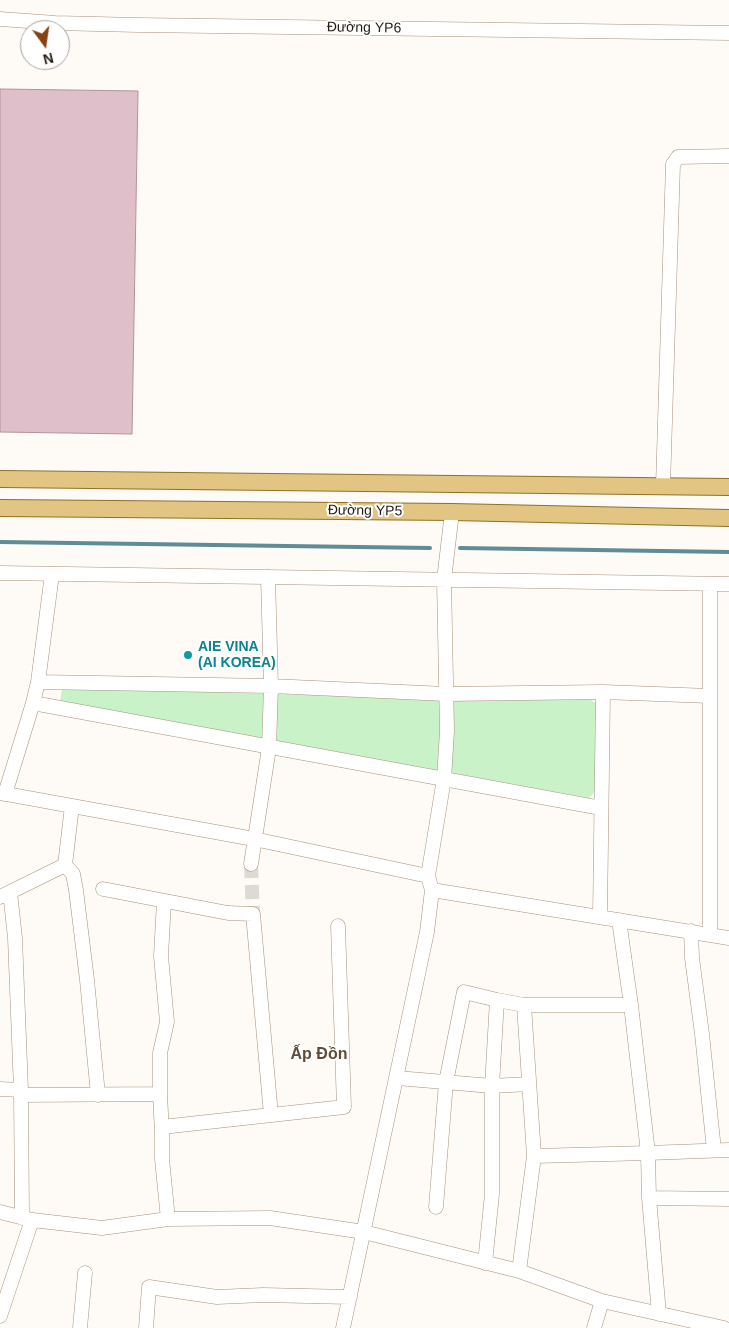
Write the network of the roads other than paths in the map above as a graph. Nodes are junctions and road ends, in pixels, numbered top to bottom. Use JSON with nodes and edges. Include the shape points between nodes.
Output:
{"nodes":[{"id":1,"x":0,"y":19,"type":"edge"},
{"id":2,"x":729,"y":33,"type":"edge"},
{"id":3,"x":729,"y":156,"type":"edge"},
{"id":4,"x":0,"y":479,"type":"edge"},
{"id":5,"x":453,"y":484,"type":"junction"},
{"id":6,"x":663,"y":486,"type":"junction"},
{"id":7,"x":729,"y":487,"type":"edge"},
{"id":8,"x":0,"y":508,"type":"edge"},
{"id":9,"x":452,"y":512,"type":"junction"},
{"id":10,"x":729,"y":518,"type":"edge"},
{"id":11,"x":0,"y":573,"type":"edge"},
{"id":12,"x":52,"y":574,"type":"junction"},
{"id":13,"x":268,"y":577,"type":"junction"},
{"id":14,"x":444,"y":580,"type":"junction"},
{"id":15,"x":710,"y":584,"type":"junction"},
{"id":16,"x":729,"y":584,"type":"edge"},
{"id":17,"x":38,"y":682,"type":"junction"},
{"id":18,"x":271,"y":686,"type":"junction"},
{"id":19,"x":603,"y":692,"type":"junction"},
{"id":20,"x":446,"y":694,"type":"junction"},
{"id":21,"x":710,"y":696,"type":"junction"},
{"id":22,"x":34,"y":703,"type":"junction"},
{"id":23,"x":270,"y":748,"type":"junction"},
{"id":24,"x":444,"y":779,"type":"junction"},
{"id":25,"x":3,"y":793,"type":"edge"},
{"id":26,"x":72,"y":806,"type":"junction"},
{"id":27,"x":601,"y":808,"type":"junction"},
{"id":28,"x":254,"y":839,"type":"junction"},
{"id":29,"x":251,"y":864,"type":"tunnel mouth"},
{"id":30,"x":65,"y":866,"type":"junction"},
{"id":31,"x":428,"y":876,"type":"junction"},
{"id":32,"x":103,"y":889,"type":"dead end"},
{"id":33,"x":432,"y":890,"type":"junction"},
{"id":34,"x":5,"y":894,"type":"edge"},
{"id":35,"x":164,"y":900,"type":"junction"},
{"id":36,"x":600,"y":917,"type":"junction"},
{"id":37,"x":619,"y":920,"type":"junction"},
{"id":38,"x":338,"y":926,"type":"dead end"},
{"id":39,"x":691,"y":931,"type":"junction"},
{"id":40,"x":710,"y":934,"type":"junction"},
{"id":41,"x":729,"y":938,"type":"edge"},
{"id":42,"x":497,"y":1000,"type":"junction"},
{"id":43,"x":524,"y":1005,"type":"junction"},
{"id":44,"x":631,"y":1005,"type":"junction"},
{"id":45,"x":397,"y":1078,"type":"junction"},
{"id":46,"x":446,"y":1082,"type":"junction"},
{"id":47,"x":529,"y":1084,"type":"junction"},
{"id":48,"x":492,"y":1086,"type":"junction"},
{"id":49,"x":0,"y":1089,"type":"edge"},
{"id":50,"x":22,"y":1092,"type":"junction"},
{"id":51,"x":160,"y":1094,"type":"junction"},
{"id":52,"x":98,"y":1095,"type":"junction"},
{"id":53,"x":271,"y":1115,"type":"junction"},
{"id":54,"x":162,"y":1127,"type":"junction"},
{"id":55,"x":714,"y":1150,"type":"junction"},
{"id":56,"x":729,"y":1150,"type":"edge"},
{"id":57,"x":648,"y":1153,"type":"junction"},
{"id":58,"x":534,"y":1156,"type":"junction"},
{"id":59,"x":649,"y":1198,"type":"junction"},
{"id":60,"x":729,"y":1199,"type":"edge"},
{"id":61,"x":436,"y":1207,"type":"dead end"},
{"id":62,"x":0,"y":1212,"type":"edge"},
{"id":63,"x":27,"y":1218,"type":"junction"},
{"id":64,"x":168,"y":1219,"type":"junction"},
{"id":65,"x":364,"y":1232,"type":"junction"},
{"id":66,"x":485,"y":1262,"type":"junction"},
{"id":67,"x":520,"y":1271,"type":"junction"},
{"id":68,"x":85,"y":1273,"type":"dead end"},
{"id":69,"x":350,"y":1298,"type":"junction"},
{"id":70,"x":602,"y":1301,"type":"junction"},
{"id":71,"x":659,"y":1314,"type":"junction"},
{"id":72,"x":0,"y":1316,"type":"edge"},
{"id":73,"x":80,"y":1328,"type":"edge"},
{"id":74,"x":146,"y":1328,"type":"edge"},
{"id":75,"x":343,"y":1328,"type":"edge"},
{"id":76,"x":594,"y":1328,"type":"edge"},
{"id":77,"x":724,"y":1328,"type":"edge"}],
"edges":[{"from":1,"to":2,"type":"street","name":"Đường YP6","via":[[138,26]]},
{"from":3,"to":6,"type":"street","via":[[678,157],[673,164]]},
{"from":4,"to":5,"type":"main road","name":"Đường YP5"},
{"from":5,"to":6,"type":"main road","name":"Đường YP5"},
{"from":5,"to":9,"type":"main road"},
{"from":6,"to":7,"type":"main road","name":"Đường YP5"},
{"from":8,"to":9,"type":"main road","name":"Đường YP5"},
{"from":9,"to":10,"type":"main road","name":"Đường YP5"},
{"from":9,"to":14,"type":"street"},
{"from":11,"to":12,"type":"street"},
{"from":12,"to":13,"type":"street"},
{"from":12,"to":17,"type":"street"},
{"from":13,"to":14,"type":"street"},
{"from":13,"to":18,"type":"street"},
{"from":14,"to":15,"type":"street"},
{"from":14,"to":20,"type":"street"},
{"from":15,"to":16,"type":"street"},
{"from":15,"to":21,"type":"street"},
{"from":17,"to":18,"type":"street"},
{"from":17,"to":22,"type":"street"},
{"from":18,"to":20,"type":"street"},
{"from":18,"to":23,"type":"street"},
{"from":19,"to":20,"type":"street"},
{"from":19,"to":21,"type":"street"},
{"from":19,"to":27,"type":"street"},
{"from":20,"to":24,"type":"street"},
{"from":21,"to":40,"type":"street"},
{"from":22,"to":23,"type":"street"},
{"from":22,"to":25,"type":"street"},
{"from":23,"to":24,"type":"street"},
{"from":23,"to":28,"type":"street"},
{"from":24,"to":27,"type":"street"},
{"from":24,"to":31,"type":"street"},
{"from":25,"to":26,"type":"street"},
{"from":26,"to":28,"type":"street"},
{"from":26,"to":30,"type":"street"},
{"from":27,"to":36,"type":"street"},
{"from":28,"to":29,"type":"street"},
{"from":28,"to":31,"type":"street"},
{"from":30,"to":34,"type":"street"},
{"from":30,"to":52,"type":"street","via":[[73,874],[76,890]]},
{"from":31,"to":33,"type":"street"},
{"from":32,"to":35,"type":"street"},
{"from":33,"to":36,"type":"street"},
{"from":33,"to":45,"type":"street","via":[[427,932]]},
{"from":34,"to":50,"type":"street","via":[[15,938]]},
{"from":35,"to":51,"type":"street","via":[[161,956],[167,1022],[160,1053]]},
{"from":35,"to":53,"type":"street","via":[[228,913],[253,914]]},
{"from":36,"to":37,"type":"street"},
{"from":37,"to":39,"type":"street"},
{"from":37,"to":44,"type":"street"},
{"from":38,"to":53,"type":"street","via":[[344,1108]]},
{"from":39,"to":40,"type":"street"},
{"from":39,"to":55,"type":"street"},
{"from":40,"to":41,"type":"street"},
{"from":42,"to":43,"type":"street"},
{"from":42,"to":46,"type":"street","via":[[464,992]]},
{"from":42,"to":48,"type":"street"},
{"from":43,"to":44,"type":"street"},
{"from":43,"to":47,"type":"street"},
{"from":44,"to":57,"type":"street"},
{"from":45,"to":46,"type":"street"},
{"from":45,"to":65,"type":"street"},
{"from":46,"to":48,"type":"street"},
{"from":46,"to":61,"type":"street"},
{"from":47,"to":48,"type":"street"},
{"from":47,"to":58,"type":"street"},
{"from":48,"to":66,"type":"street","via":[[492,1194]]},
{"from":49,"to":50,"type":"street"},
{"from":50,"to":52,"type":"street"},
{"from":50,"to":63,"type":"street"},
{"from":51,"to":52,"type":"street"},
{"from":51,"to":54,"type":"street"},
{"from":53,"to":54,"type":"street"},
{"from":54,"to":64,"type":"street"},
{"from":55,"to":56,"type":"street"},
{"from":55,"to":57,"type":"street"},
{"from":57,"to":58,"type":"street"},
{"from":57,"to":59,"type":"street"},
{"from":58,"to":67,"type":"street"},
{"from":59,"to":60,"type":"street"},
{"from":59,"to":71,"type":"street"},
{"from":62,"to":63,"type":"street"},
{"from":63,"to":64,"type":"street","via":[[102,1228]]},
{"from":63,"to":72,"type":"street"},
{"from":64,"to":65,"type":"street","via":[[270,1218]]},
{"from":65,"to":66,"type":"street"},
{"from":65,"to":69,"type":"street"},
{"from":66,"to":67,"type":"street"},
{"from":67,"to":70,"type":"street"},
{"from":68,"to":73,"type":"street"},
{"from":69,"to":74,"type":"street","via":[[216,1297],[149,1287]]},
{"from":69,"to":75,"type":"street"},
{"from":70,"to":71,"type":"street"},
{"from":70,"to":76,"type":"street"},
{"from":71,"to":77,"type":"street"}]}
